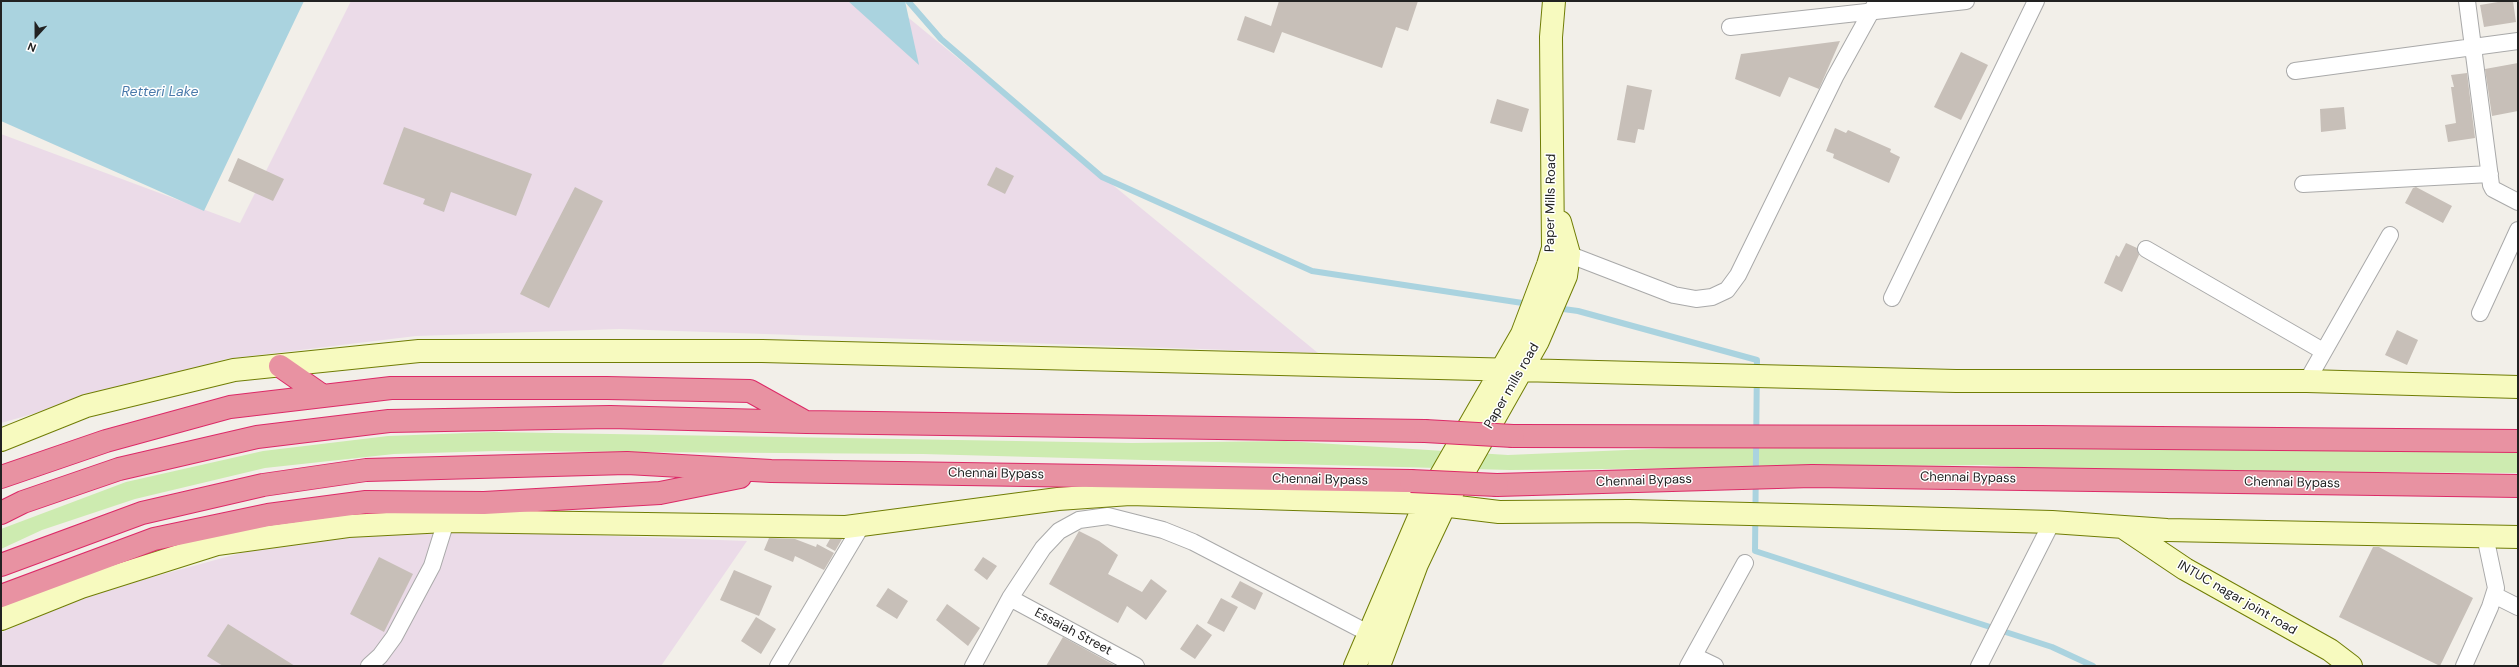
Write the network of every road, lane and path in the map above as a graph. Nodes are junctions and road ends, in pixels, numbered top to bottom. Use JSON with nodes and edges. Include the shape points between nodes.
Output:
{"nodes":[{"id":1,"x":1554,"y":1,"type":"edge"},
{"id":2,"x":1966,"y":1,"type":"edge"},
{"id":3,"x":2036,"y":1,"type":"edge"},
{"id":4,"x":2467,"y":1,"type":"edge"},
{"id":5,"x":1874,"y":7,"type":"edge"},
{"id":6,"x":1730,"y":27,"type":"dead end"},
{"id":7,"x":2518,"y":41,"type":"edge"},
{"id":8,"x":2473,"y":48,"type":"junction"},
{"id":9,"x":2295,"y":71,"type":"dead end"},
{"id":10,"x":2490,"y":174,"type":"junction"},
{"id":11,"x":2303,"y":184,"type":"dead end"},
{"id":12,"x":1554,"y":198,"type":"joint"},
{"id":13,"x":2518,"y":202,"type":"edge"},
{"id":14,"x":2518,"y":230,"type":"edge"},
{"id":15,"x":2390,"y":235,"type":"dead end"},
{"id":16,"x":2146,"y":249,"type":"dead end"},
{"id":17,"x":1559,"y":261,"type":"junction"},
{"id":18,"x":1892,"y":298,"type":"dead end"},
{"id":19,"x":2480,"y":313,"type":"dead end"},
{"id":20,"x":2323,"y":351,"type":"junction"},
{"id":21,"x":280,"y":366,"type":"junction"},
{"id":22,"x":1520,"y":370,"type":"junction"},
{"id":23,"x":2307,"y":380,"type":"junction"},
{"id":24,"x":2518,"y":387,"type":"edge"},
{"id":25,"x":323,"y":396,"type":"junction"},
{"id":26,"x":806,"y":422,"type":"junction"},
{"id":27,"x":1,"y":440,"type":"edge"},
{"id":28,"x":2518,"y":441,"type":"edge"},
{"id":29,"x":770,"y":471,"type":"junction"},
{"id":30,"x":1,"y":477,"type":"edge"},
{"id":31,"x":2518,"y":486,"type":"edge"},
{"id":32,"x":1434,"y":505,"type":"junction"},
{"id":33,"x":1,"y":513,"type":"edge"},
{"id":34,"x":446,"y":521,"type":"junction"},
{"id":35,"x":2052,"y":522,"type":"junction"},
{"id":36,"x":862,"y":525,"type":"junction"},
{"id":37,"x":2124,"y":528,"type":"junction"},
{"id":38,"x":2485,"y":536,"type":"junction"},
{"id":39,"x":2518,"y":536,"type":"edge"},
{"id":40,"x":1745,"y":563,"type":"dead end"},
{"id":41,"x":1,"y":565,"type":"edge"},
{"id":42,"x":2494,"y":595,"type":"junction"},
{"id":43,"x":1,"y":596,"type":"edge"},
{"id":44,"x":1010,"y":598,"type":"junction"},
{"id":45,"x":2518,"y":607,"type":"edge"},
{"id":46,"x":1,"y":619,"type":"edge"},
{"id":47,"x":1368,"y":633,"type":"junction"},
{"id":48,"x":1691,"y":661,"type":"edge"},
{"id":49,"x":369,"y":666,"type":"edge"},
{"id":50,"x":778,"y":666,"type":"edge"},
{"id":51,"x":973,"y":666,"type":"edge"},
{"id":52,"x":1136,"y":666,"type":"edge"},
{"id":53,"x":1355,"y":666,"type":"edge"},
{"id":54,"x":1379,"y":666,"type":"edge"},
{"id":55,"x":1715,"y":666,"type":"edge"},
{"id":56,"x":1979,"y":666,"type":"edge"},
{"id":57,"x":2351,"y":666,"type":"edge"},
{"id":58,"x":2464,"y":666,"type":"edge"}],
"edges":[{"from":1,"to":12,"type":"street","name":"Paper Mills Road","via":[[1551,38]]},
{"from":2,"to":5,"type":"street"},
{"from":3,"to":18,"type":"street"},
{"from":4,"to":8,"type":"street"},
{"from":5,"to":6,"type":"street"},
{"from":5,"to":17,"type":"street","via":[[1835,77],[1738,275],[1727,290],[1712,297],[1696,299],[1674,295]]},
{"from":7,"to":8,"type":"street"},
{"from":8,"to":9,"type":"street"},
{"from":8,"to":10,"type":"street"},
{"from":10,"to":11,"type":"street"},
{"from":10,"to":13,"type":"street","via":[[2493,189]]},
{"from":12,"to":17,"type":"street","name":"Paper mills road"},
{"from":14,"to":19,"type":"street"},
{"from":15,"to":20,"type":"street"},
{"from":16,"to":20,"type":"street"},
{"from":17,"to":22,"type":"street","name":"Paper Mills Road"},
{"from":20,"to":23,"type":"street"},
{"from":21,"to":22,"type":"street","via":[[419,351],[762,350]]},
{"from":21,"to":25,"type":"highway"},
{"from":21,"to":27,"type":"street","via":[[234,370],[86,406]]},
{"from":22,"to":23,"type":"street","via":[[1956,380]]},
{"from":22,"to":32,"type":"street","name":"Paper Mills Road"},
{"from":23,"to":24,"type":"street"},
{"from":25,"to":26,"type":"highway","via":[[391,388],[750,391]]},
{"from":25,"to":30,"type":"highway","via":[[230,407],[106,441]]},
{"from":26,"to":28,"type":"highway","bridge":true,"via":[[1425,431],[1513,436]]},
{"from":26,"to":33,"type":"highway","via":[[610,417],[389,422],[257,437],[119,468],[23,502]]},
{"from":29,"to":31,"type":"highway","name":"Chennai Bypass","bridge":true,"via":[[1411,481],[1497,485],[1812,476]]},
{"from":29,"to":41,"type":"highway","via":[[627,463],[366,470],[263,485],[142,513]]},
{"from":29,"to":43,"type":"highway","via":[[660,494],[484,502],[366,502],[268,515],[154,539]]},
{"from":32,"to":35,"type":"street","via":[[1499,512],[1637,512]]},
{"from":32,"to":36,"type":"street","via":[[1130,494],[1058,499]]},
{"from":32,"to":47,"type":"street","name":"Paper Mills Road","via":[[1409,538]]},
{"from":32,"to":54,"type":"street","via":[[1417,564]]},
{"from":34,"to":36,"type":"street","via":[[846,527]]},
{"from":34,"to":46,"type":"street","via":[[348,526],[217,544],[81,587]]},
{"from":34,"to":49,"type":"street","via":[[432,566],[394,637]]},
{"from":35,"to":37,"type":"street"},
{"from":35,"to":56,"type":"street"},
{"from":36,"to":50,"type":"street"},
{"from":37,"to":38,"type":"street"},
{"from":37,"to":57,"type":"street","name":"INTUC nagar joint road","via":[[2185,569],[2330,650]]},
{"from":38,"to":39,"type":"street"},
{"from":38,"to":42,"type":"street","via":[[2496,588]]},
{"from":40,"to":48,"type":"street"},
{"from":42,"to":45,"type":"street"},
{"from":42,"to":58,"type":"street"},
{"from":44,"to":47,"type":"street","via":[[1043,548],[1059,531],[1079,520],[1108,516],[1163,530],[1193,542]]},
{"from":44,"to":51,"type":"street"},
{"from":44,"to":52,"type":"street","name":"Essaiah Street"},
{"from":47,"to":53,"type":"street","name":"Paper Mills Road"},
{"from":48,"to":55,"type":"street"}]}
